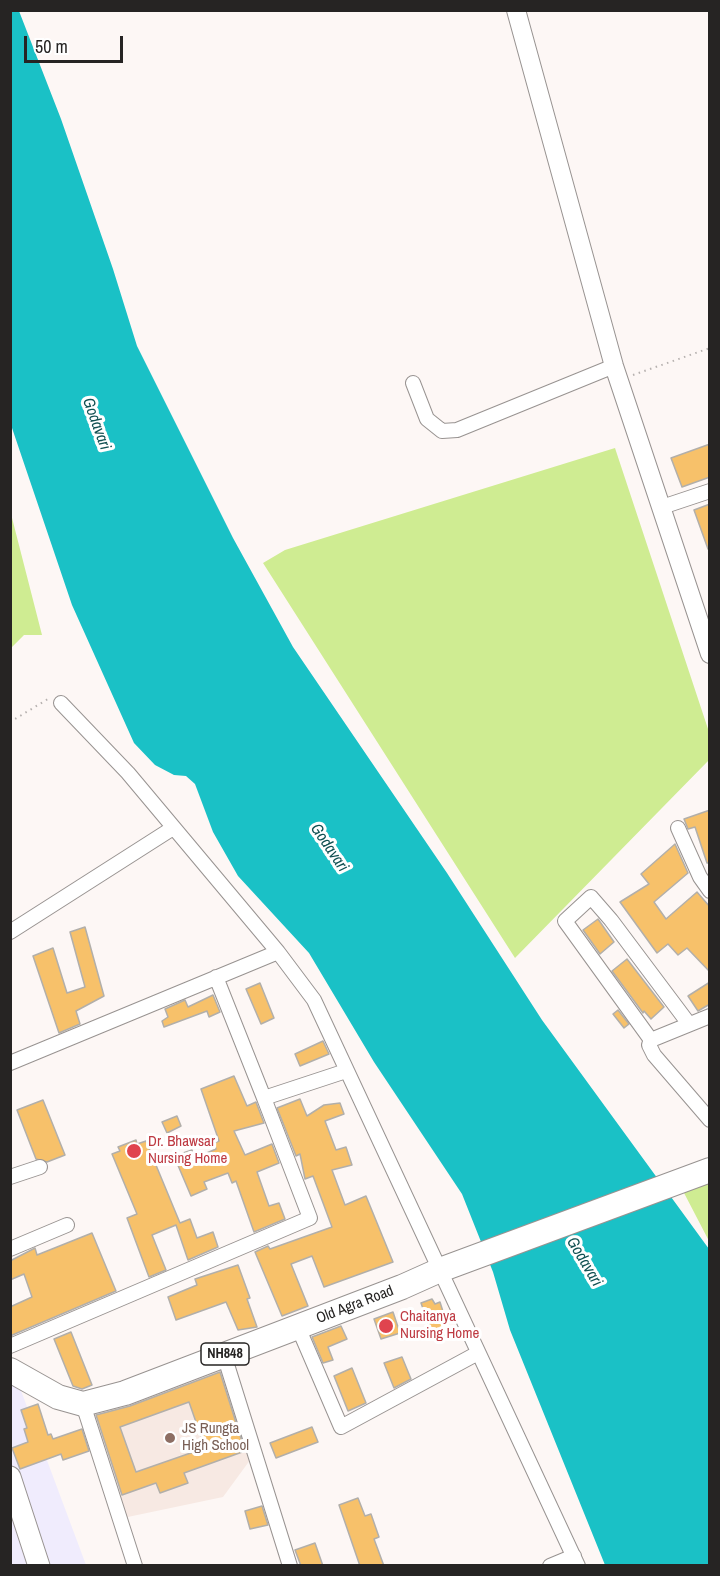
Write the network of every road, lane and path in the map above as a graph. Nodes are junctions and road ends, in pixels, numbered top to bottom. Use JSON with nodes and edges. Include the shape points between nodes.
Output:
{"nodes":[{"id":1,"x":516,"y":10,"type":"edge"},
{"id":2,"x":710,"y":348,"type":"edge"},
{"id":3,"x":616,"y":373,"type":"junction"},
{"id":4,"x":413,"y":383,"type":"dead end"},
{"id":5,"x":710,"y":491,"type":"edge"},
{"id":6,"x":662,"y":507,"type":"junction"},
{"id":7,"x":709,"y":651,"type":"edge"},
{"id":8,"x":61,"y":703,"type":"joint"},
{"id":9,"x":10,"y":722,"type":"edge"},
{"id":10,"x":173,"y":828,"type":"junction"},
{"id":11,"x":678,"y":828,"type":"dead end"},
{"id":12,"x":710,"y":891,"type":"edge"},
{"id":13,"x":10,"y":932,"type":"edge"},
{"id":14,"x":278,"y":952,"type":"junction"},
{"id":15,"x":216,"y":977,"type":"junction"},
{"id":16,"x":710,"y":1016,"type":"edge"},
{"id":17,"x":688,"y":1024,"type":"junction"},
{"id":18,"x":651,"y":1040,"type":"junction"},
{"id":19,"x":11,"y":1060,"type":"edge"},
{"id":20,"x":346,"y":1071,"type":"junction"},
{"id":21,"x":264,"y":1098,"type":"junction"},
{"id":22,"x":710,"y":1120,"type":"edge"},
{"id":23,"x":40,"y":1167,"type":"dead end"},
{"id":24,"x":707,"y":1170,"type":"edge"},
{"id":25,"x":10,"y":1177,"type":"edge"},
{"id":26,"x":67,"y":1225,"type":"dead end"},
{"id":27,"x":10,"y":1249,"type":"edge"},
{"id":28,"x":449,"y":1267,"type":"junction"},
{"id":29,"x":298,"y":1327,"type":"junction"},
{"id":30,"x":10,"y":1346,"type":"edge"},
{"id":31,"x":478,"y":1353,"type":"junction"},
{"id":32,"x":224,"y":1355,"type":"junction"},
{"id":33,"x":10,"y":1370,"type":"edge"},
{"id":34,"x":83,"y":1404,"type":"junction"},
{"id":35,"x":10,"y":1477,"type":"edge"},
{"id":36,"x":576,"y":1561,"type":"edge"},
{"id":37,"x":39,"y":1566,"type":"edge"},
{"id":38,"x":135,"y":1566,"type":"edge"},
{"id":39,"x":290,"y":1566,"type":"edge"},
{"id":40,"x":550,"y":1566,"type":"edge"}],
"edges":[{"from":1,"to":3,"type":"main road"},
{"from":2,"to":3,"type":"path"},
{"from":3,"to":4,"type":"street","via":[[457,430],[442,431],[427,419]]},
{"from":3,"to":6,"type":"main road"},
{"from":5,"to":6,"type":"street"},
{"from":6,"to":7,"type":"main road"},
{"from":8,"to":9,"type":"path","via":[[51,697]]},
{"from":8,"to":10,"type":"street","via":[[128,773]]},
{"from":10,"to":13,"type":"street"},
{"from":10,"to":14,"type":"street"},
{"from":11,"to":12,"type":"street"},
{"from":14,"to":15,"type":"street"},
{"from":14,"to":20,"type":"street","via":[[314,1000]]},
{"from":15,"to":19,"type":"street"},
{"from":15,"to":21,"type":"street"},
{"from":16,"to":17,"type":"street"},
{"from":17,"to":18,"type":"street"},
{"from":17,"to":18,"type":"street","via":[[591,897],[566,921]]},
{"from":18,"to":22,"type":"street","via":[[654,1055]]},
{"from":20,"to":21,"type":"street"},
{"from":20,"to":28,"type":"street"},
{"from":21,"to":30,"type":"street","via":[[310,1218]]},
{"from":23,"to":25,"type":"street"},
{"from":24,"to":28,"type":"highway","name":"Old Agra Road","number":"NH848"},
{"from":26,"to":27,"type":"street"},
{"from":28,"to":29,"type":"highway","name":"Old Agra Road","number":"NH848"},
{"from":28,"to":31,"type":"street"},
{"from":29,"to":31,"type":"street","via":[[341,1427]]},
{"from":29,"to":32,"type":"highway","name":"Old Agra Road","number":"NH848"},
{"from":31,"to":36,"type":"street"},
{"from":32,"to":34,"type":"highway","name":"Old Agra Road","number":"NH848","via":[[125,1393]]},
{"from":32,"to":39,"type":"street"},
{"from":33,"to":34,"type":"highway","via":[[58,1397]]},
{"from":34,"to":38,"type":"street"},
{"from":35,"to":37,"type":"main road"},
{"from":36,"to":40,"type":"street"}]}
